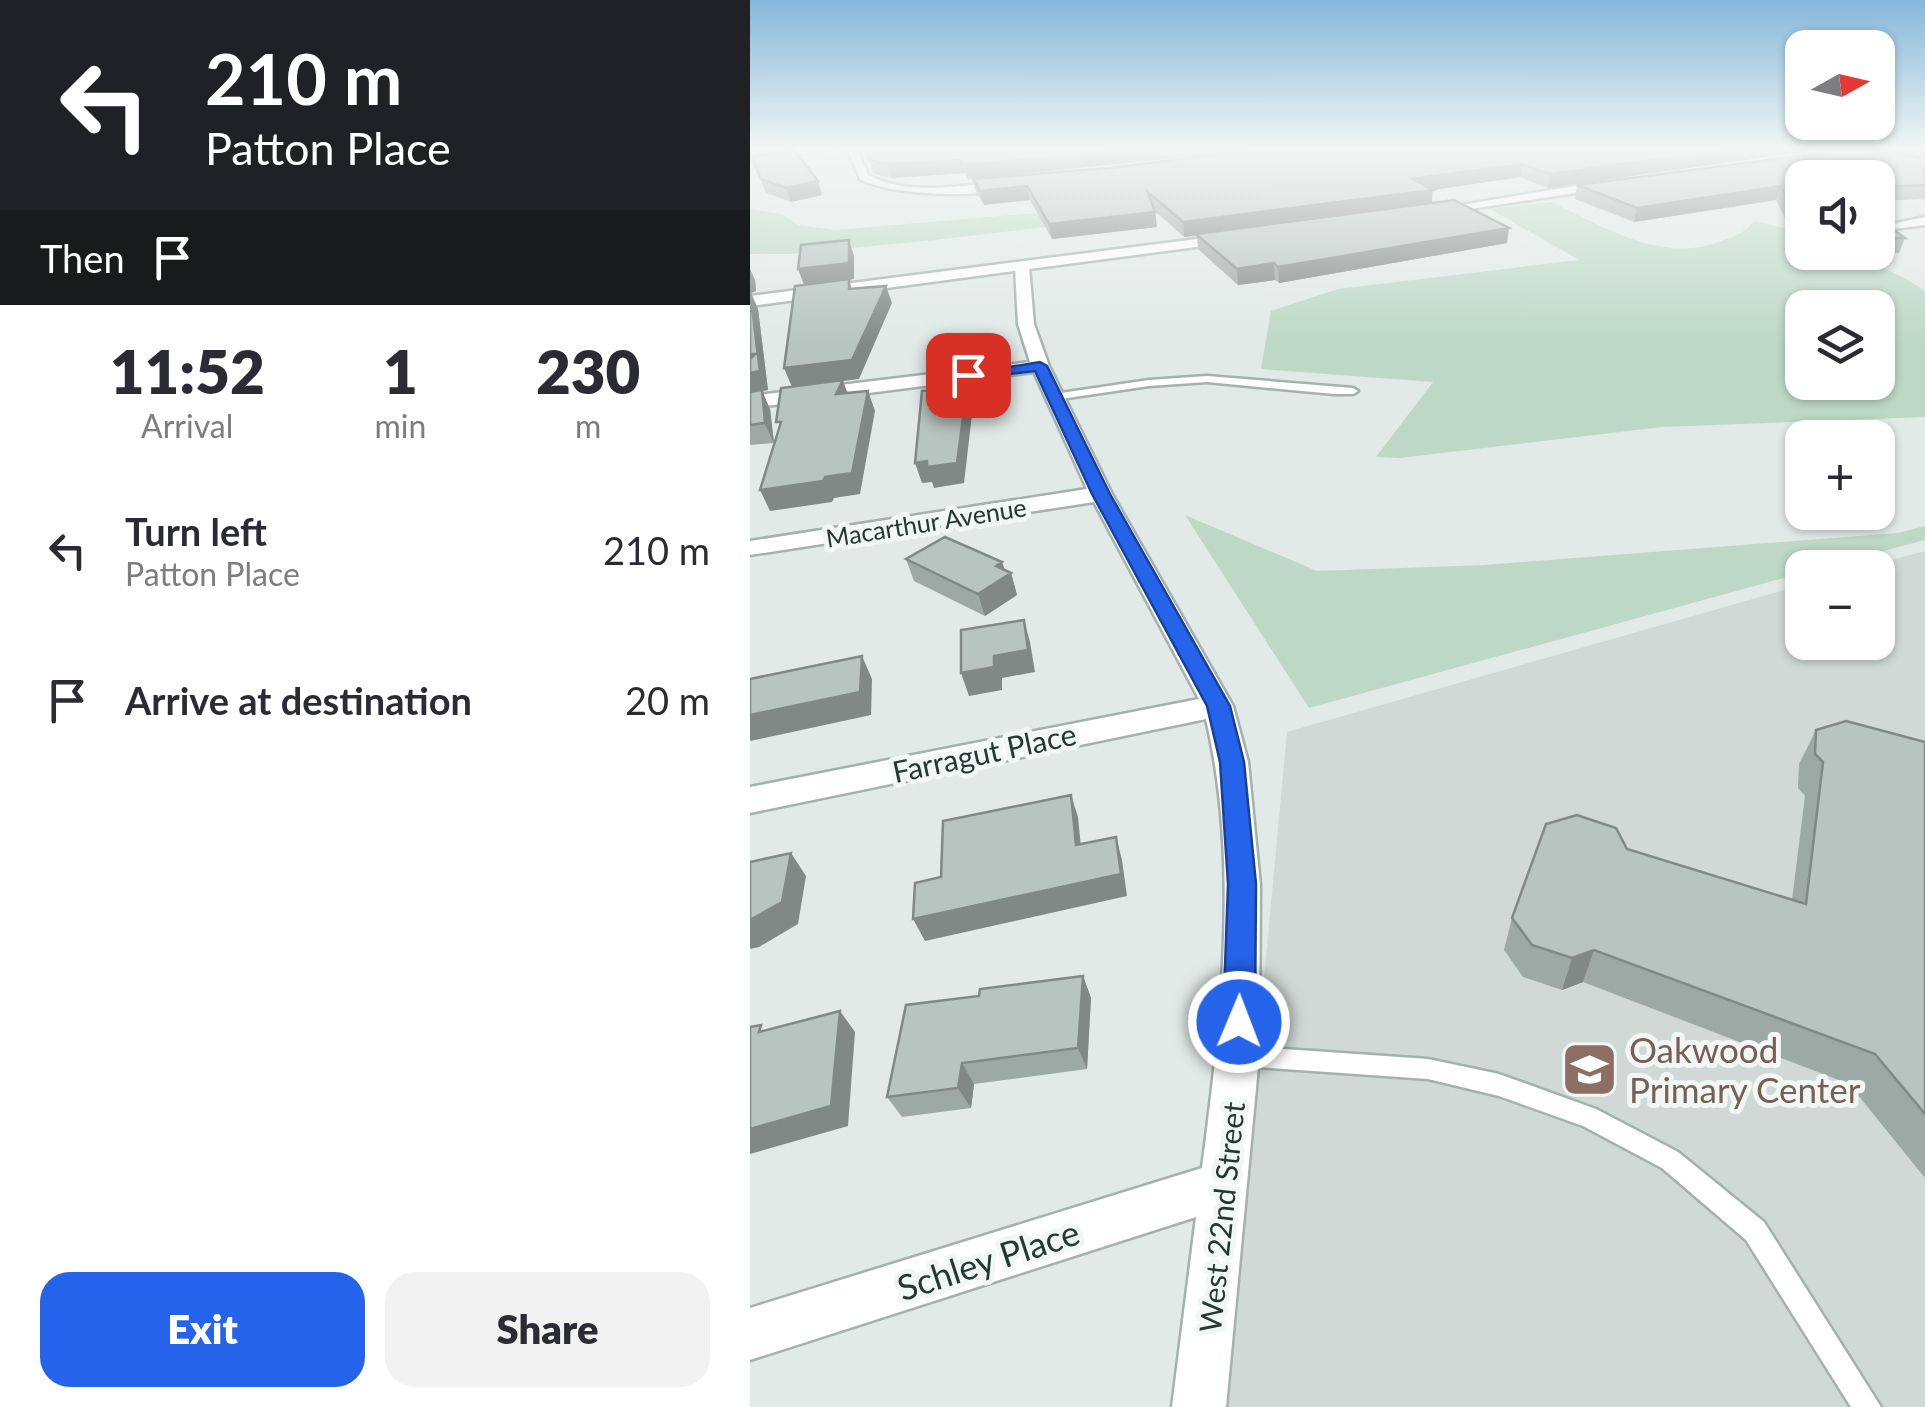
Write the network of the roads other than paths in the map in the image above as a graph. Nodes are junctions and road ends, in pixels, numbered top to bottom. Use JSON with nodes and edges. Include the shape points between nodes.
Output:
{"nodes":[{"id":1,"x":1925,"y":221,"type":"edge"},
{"id":2,"x":1895,"y":225,"type":"edge"},
{"id":3,"x":1251,"y":236,"type":"edge"},
{"id":4,"x":1023,"y":281,"type":"junction"},
{"id":5,"x":750,"y":301,"type":"edge"},
{"id":6,"x":1047,"y":382,"type":"junction"},
{"id":7,"x":1352,"y":391,"type":"dead end"},
{"id":8,"x":750,"y":402,"type":"edge"},
{"id":9,"x":1101,"y":494,"type":"junction"},
{"id":10,"x":750,"y":548,"type":"edge"},
{"id":11,"x":1218,"y":706,"type":"junction"},
{"id":12,"x":750,"y":800,"type":"edge"},
{"id":13,"x":1238,"y":1056,"type":"junction"},
{"id":14,"x":1226,"y":1184,"type":"junction"},
{"id":15,"x":750,"y":1334,"type":"edge"},
{"id":16,"x":1200,"y":1407,"type":"edge"},
{"id":17,"x":1867,"y":1407,"type":"edge"}],
"edges":[{"from":1,"to":2,"type":"street"},
{"from":3,"to":4,"type":"street"},
{"from":4,"to":5,"type":"street"},
{"from":4,"to":6,"type":"street","name":"West 22nd Street","via":[[1026,324]]},
{"from":6,"to":7,"type":"lane","via":[[1257,380],[1315,392]]},
{"from":6,"to":8,"type":"street"},
{"from":6,"to":9,"type":"street","name":"West 22nd Street"},
{"from":9,"to":10,"type":"street","name":"Macarthur Avenue"},
{"from":9,"to":11,"type":"street","name":"West 22nd Street"},
{"from":11,"to":12,"type":"street","name":"Farragut Place"},
{"from":11,"to":13,"type":"street","name":"West 22nd Street","via":[[1232,762],[1242,884]]},
{"from":13,"to":14,"type":"street","name":"West 22nd Street"},
{"from":13,"to":17,"type":"lane","via":[[1394,1065],[1499,1085],[1588,1117],[1670,1160],[1754,1231]]},
{"from":14,"to":15,"type":"street","name":"Schley Place"},
{"from":14,"to":16,"type":"street","name":"West 22nd Street"}]}
